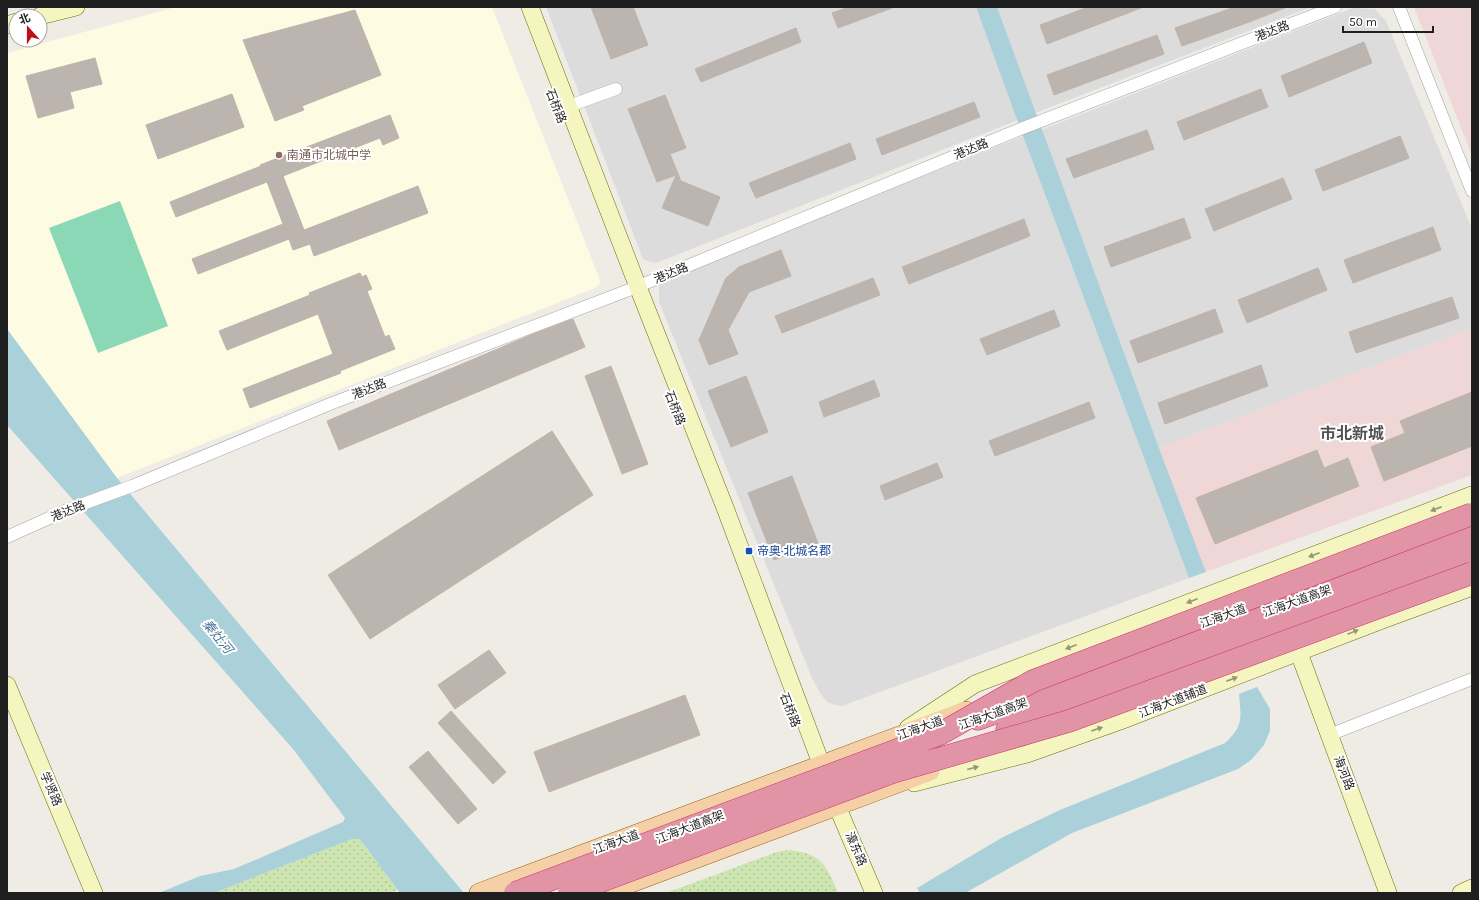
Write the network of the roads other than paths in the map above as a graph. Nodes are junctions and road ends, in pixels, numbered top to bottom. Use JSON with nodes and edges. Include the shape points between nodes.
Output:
{"nodes":[{"id":1,"x":76,"y":7,"type":"edge"},
{"id":2,"x":519,"y":7,"type":"edge"},
{"id":3,"x":530,"y":7,"type":"edge"},
{"id":4,"x":1334,"y":7,"type":"edge"},
{"id":5,"x":1400,"y":7,"type":"edge"},
{"id":6,"x":48,"y":14,"type":"edge"},
{"id":7,"x":616,"y":89,"type":"dead end"},
{"id":8,"x":563,"y":108,"type":"junction"},
{"id":9,"x":1472,"y":191,"type":"edge"},
{"id":10,"x":634,"y":289,"type":"junction"},
{"id":11,"x":1472,"y":495,"type":"edge"},
{"id":12,"x":1472,"y":514,"type":"edge"},
{"id":13,"x":1472,"y":524,"type":"edge"},
{"id":14,"x":1472,"y":536,"type":"edge"},
{"id":15,"x":7,"y":537,"type":"edge"},
{"id":16,"x":1472,"y":557,"type":"edge"},
{"id":17,"x":1472,"y":568,"type":"edge"},
{"id":18,"x":1472,"y":574,"type":"edge"},
{"id":19,"x":1472,"y":587,"type":"edge"},
{"id":20,"x":1299,"y":653,"type":"junction"},
{"id":21,"x":1472,"y":679,"type":"edge"},
{"id":22,"x":7,"y":685,"type":"edge"},
{"id":23,"x":940,"y":734,"type":"junction"},
{"id":24,"x":1329,"y":735,"type":"junction"},
{"id":25,"x":892,"y":739,"type":"junction"},
{"id":26,"x":818,"y":766,"type":"junction"},
{"id":27,"x":893,"y":772,"type":"junction"},
{"id":28,"x":867,"y":794,"type":"junction"},
{"id":29,"x":833,"y":807,"type":"junction"},
{"id":30,"x":1472,"y":888,"type":"edge"},
{"id":31,"x":94,"y":893,"type":"edge"},
{"id":32,"x":480,"y":893,"type":"edge"},
{"id":33,"x":514,"y":893,"type":"edge"},
{"id":34,"x":570,"y":893,"type":"edge"},
{"id":35,"x":604,"y":893,"type":"edge"},
{"id":36,"x":861,"y":893,"type":"edge"},
{"id":37,"x":874,"y":893,"type":"edge"},
{"id":38,"x":1388,"y":893,"type":"edge"},
{"id":39,"x":1461,"y":893,"type":"edge"}],
"edges":[{"from":1,"to":6,"type":"street"},
{"from":2,"to":8,"type":"street","name":"石桥路"},
{"from":3,"to":8,"type":"street","name":"石桥路"},
{"from":4,"to":10,"type":"street","name":"港达路","via":[[1040,121]]},
{"from":5,"to":9,"type":"street"},
{"from":7,"to":8,"type":"street"},
{"from":8,"to":10,"type":"street","name":"石桥路"},
{"from":10,"to":15,"type":"street","name":"港达路","via":[[330,404]]},
{"from":10,"to":26,"type":"street","name":"石桥路","via":[[724,505]]},
{"from":11,"to":25,"type":"street","one_way":true,"via":[[975,684]]},
{"from":12,"to":23,"type":"highway","bridge":true,"via":[[1033,681]]},
{"from":13,"to":25,"type":"main road","name":"江海大道"},
{"from":14,"to":23,"type":"highway","name":"江海大道高架","bridge":true},
{"from":16,"to":27,"type":"highway","name":"江海大道高架","bridge":true},
{"from":17,"to":28,"type":"main road"},
{"from":18,"to":27,"type":"highway","bridge":true,"via":[[1069,721]]},
{"from":20,"to":19,"type":"street","name":"江海大道辅道","one_way":true},
{"from":20,"to":24,"type":"street","name":"海河路"},
{"from":28,"to":20,"type":"street","name":"江海大道辅道","one_way":true,"via":[[1027,754]]},
{"from":21,"to":24,"type":"street"},
{"from":22,"to":31,"type":"street","name":"学贤路"},
{"from":23,"to":33,"type":"highway","name":"江海大道高架","bridge":true},
{"from":24,"to":38,"type":"street","name":"海河路"},
{"from":25,"to":26,"type":"main road","name":"江海大道"},
{"from":26,"to":29,"type":"street","name":"石桥路"},
{"from":26,"to":32,"type":"main road","name":"江海大道"},
{"from":27,"to":34,"type":"highway","name":"江海大道高架","bridge":true},
{"from":28,"to":29,"type":"main road"},
{"from":29,"to":35,"type":"main road"},
{"from":29,"to":36,"type":"street","name":"濠东路"},
{"from":29,"to":37,"type":"street","name":"濠东路"},
{"from":30,"to":39,"type":"street"}]}
